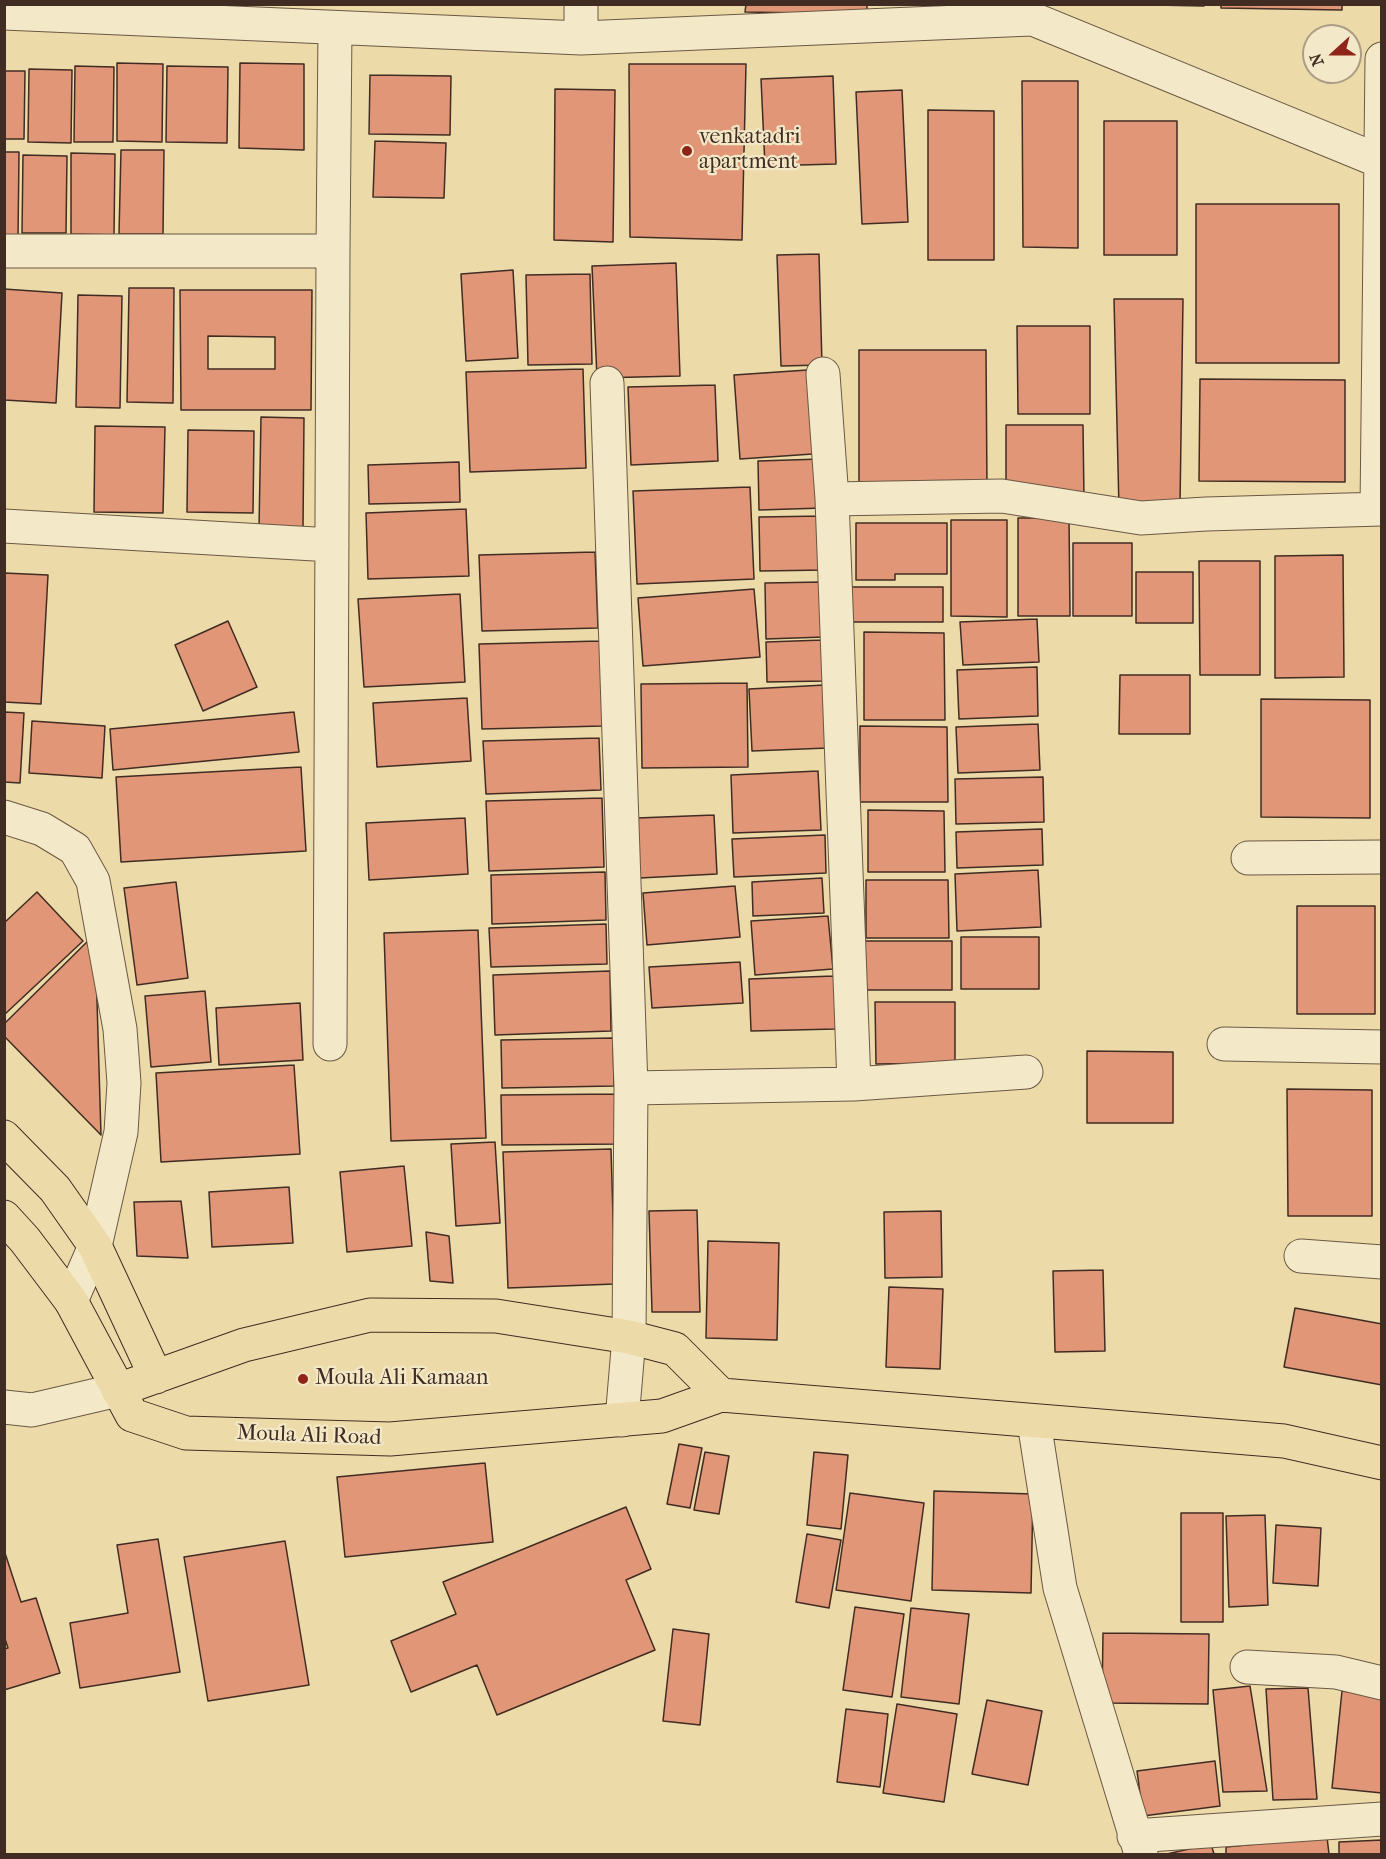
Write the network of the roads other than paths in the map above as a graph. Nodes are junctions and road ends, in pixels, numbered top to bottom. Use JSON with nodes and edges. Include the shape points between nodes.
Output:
{"nodes":[{"id":1,"x":581,"y":4,"type":"edge"},
{"id":2,"x":999,"y":4,"type":"edge"},
{"id":3,"x":4,"y":13,"type":"edge"},
{"id":4,"x":1045,"y":16,"type":"edge"},
{"id":5,"x":335,"y":28,"type":"junction"},
{"id":6,"x":581,"y":38,"type":"junction"},
{"id":7,"x":1382,"y":59,"type":"edge"},
{"id":8,"x":1380,"y":161,"type":"edge"},
{"id":9,"x":4,"y":251,"type":"edge"},
{"id":10,"x":333,"y":251,"type":"junction"},
{"id":11,"x":823,"y":374,"type":"dead end"},
{"id":12,"x":608,"y":383,"type":"dead end"},
{"id":13,"x":832,"y":499,"type":"junction"},
{"id":14,"x":1379,"y":509,"type":"edge"},
{"id":15,"x":4,"y":526,"type":"edge"},
{"id":16,"x":332,"y":545,"type":"junction"},
{"id":17,"x":4,"y":817,"type":"edge"},
{"id":18,"x":1382,"y":857,"type":"edge"},
{"id":19,"x":1248,"y":858,"type":"dead end"},
{"id":20,"x":330,"y":1044,"type":"dead end"},
{"id":21,"x":1224,"y":1044,"type":"dead end"},
{"id":22,"x":1382,"y":1047,"type":"edge"},
{"id":23,"x":1026,"y":1072,"type":"dead end"},
{"id":24,"x":854,"y":1084,"type":"junction"},
{"id":25,"x":631,"y":1088,"type":"junction"},
{"id":26,"x":4,"y":1137,"type":"edge"},
{"id":27,"x":4,"y":1217,"type":"edge"},
{"id":28,"x":95,"y":1246,"type":"junction"},
{"id":29,"x":1301,"y":1256,"type":"dead end"},
{"id":30,"x":1382,"y":1262,"type":"edge"},
{"id":31,"x":71,"y":1301,"type":"junction"},
{"id":32,"x":629,"y":1338,"type":"junction"},
{"id":33,"x":156,"y":1377,"type":"junction"},
{"id":34,"x":118,"y":1390,"type":"junction"},
{"id":35,"x":721,"y":1395,"type":"junction"},
{"id":36,"x":18,"y":1408,"type":"edge"},
{"id":37,"x":622,"y":1420,"type":"junction"},
{"id":38,"x":1034,"y":1422,"type":"junction"},
{"id":39,"x":4,"y":1426,"type":"edge"},
{"id":40,"x":1382,"y":1463,"type":"edge"},
{"id":41,"x":1247,"y":1667,"type":"dead end"},
{"id":42,"x":1382,"y":1683,"type":"edge"},
{"id":43,"x":1382,"y":1819,"type":"edge"},
{"id":44,"x":1138,"y":1845,"type":"edge"}],
"edges":[{"from":1,"to":6,"type":"street"},
{"from":2,"to":4,"type":"street"},
{"from":3,"to":5,"type":"street"},
{"from":4,"to":6,"type":"street"},
{"from":4,"to":8,"type":"street"},
{"from":5,"to":6,"type":"street"},
{"from":5,"to":10,"type":"street"},
{"from":7,"to":8,"type":"street"},
{"from":8,"to":14,"type":"street"},
{"from":9,"to":10,"type":"street"},
{"from":10,"to":16,"type":"street"},
{"from":11,"to":13,"type":"street"},
{"from":12,"to":25,"type":"street"},
{"from":13,"to":14,"type":"street","via":[[1002,496],[1141,518]]},
{"from":13,"to":24,"type":"street"},
{"from":15,"to":16,"type":"street"},
{"from":16,"to":20,"type":"street"},
{"from":17,"to":28,"type":"street","via":[[42,829],[75,849],[93,881],[120,1029],[124,1083],[120,1132]]},
{"from":18,"to":19,"type":"street"},
{"from":21,"to":22,"type":"street"},
{"from":23,"to":24,"type":"street"},
{"from":24,"to":25,"type":"street"},
{"from":25,"to":32,"type":"street"},
{"from":26,"to":28,"type":"main road","via":[[55,1189]]},
{"from":27,"to":31,"type":"main road","name":"Moula Ali Road"},
{"from":28,"to":31,"type":"street"},
{"from":28,"to":33,"type":"main road"},
{"from":29,"to":30,"type":"street"},
{"from":31,"to":34,"type":"main road","name":"Moula Ali Road"},
{"from":32,"to":33,"type":"main road","via":[[496,1316],[370,1315],[244,1346]]},
{"from":32,"to":35,"type":"main road","via":[[675,1349]]},
{"from":32,"to":37,"type":"street"},
{"from":33,"to":34,"type":"main road"},
{"from":34,"to":36,"type":"street"},
{"from":34,"to":37,"type":"main road","name":"Moula Ali Road","via":[[132,1415],[186,1433],[390,1439]]},
{"from":35,"to":37,"type":"main road","name":"Moula Ali Road","via":[[662,1416]]},
{"from":35,"to":38,"type":"main road"},
{"from":36,"to":39,"type":"street"},
{"from":38,"to":40,"type":"main road","via":[[1284,1441]]},
{"from":38,"to":44,"type":"street","via":[[1060,1588]]},
{"from":41,"to":42,"type":"street","via":[[1336,1672]]},
{"from":43,"to":44,"type":"street"}]}
